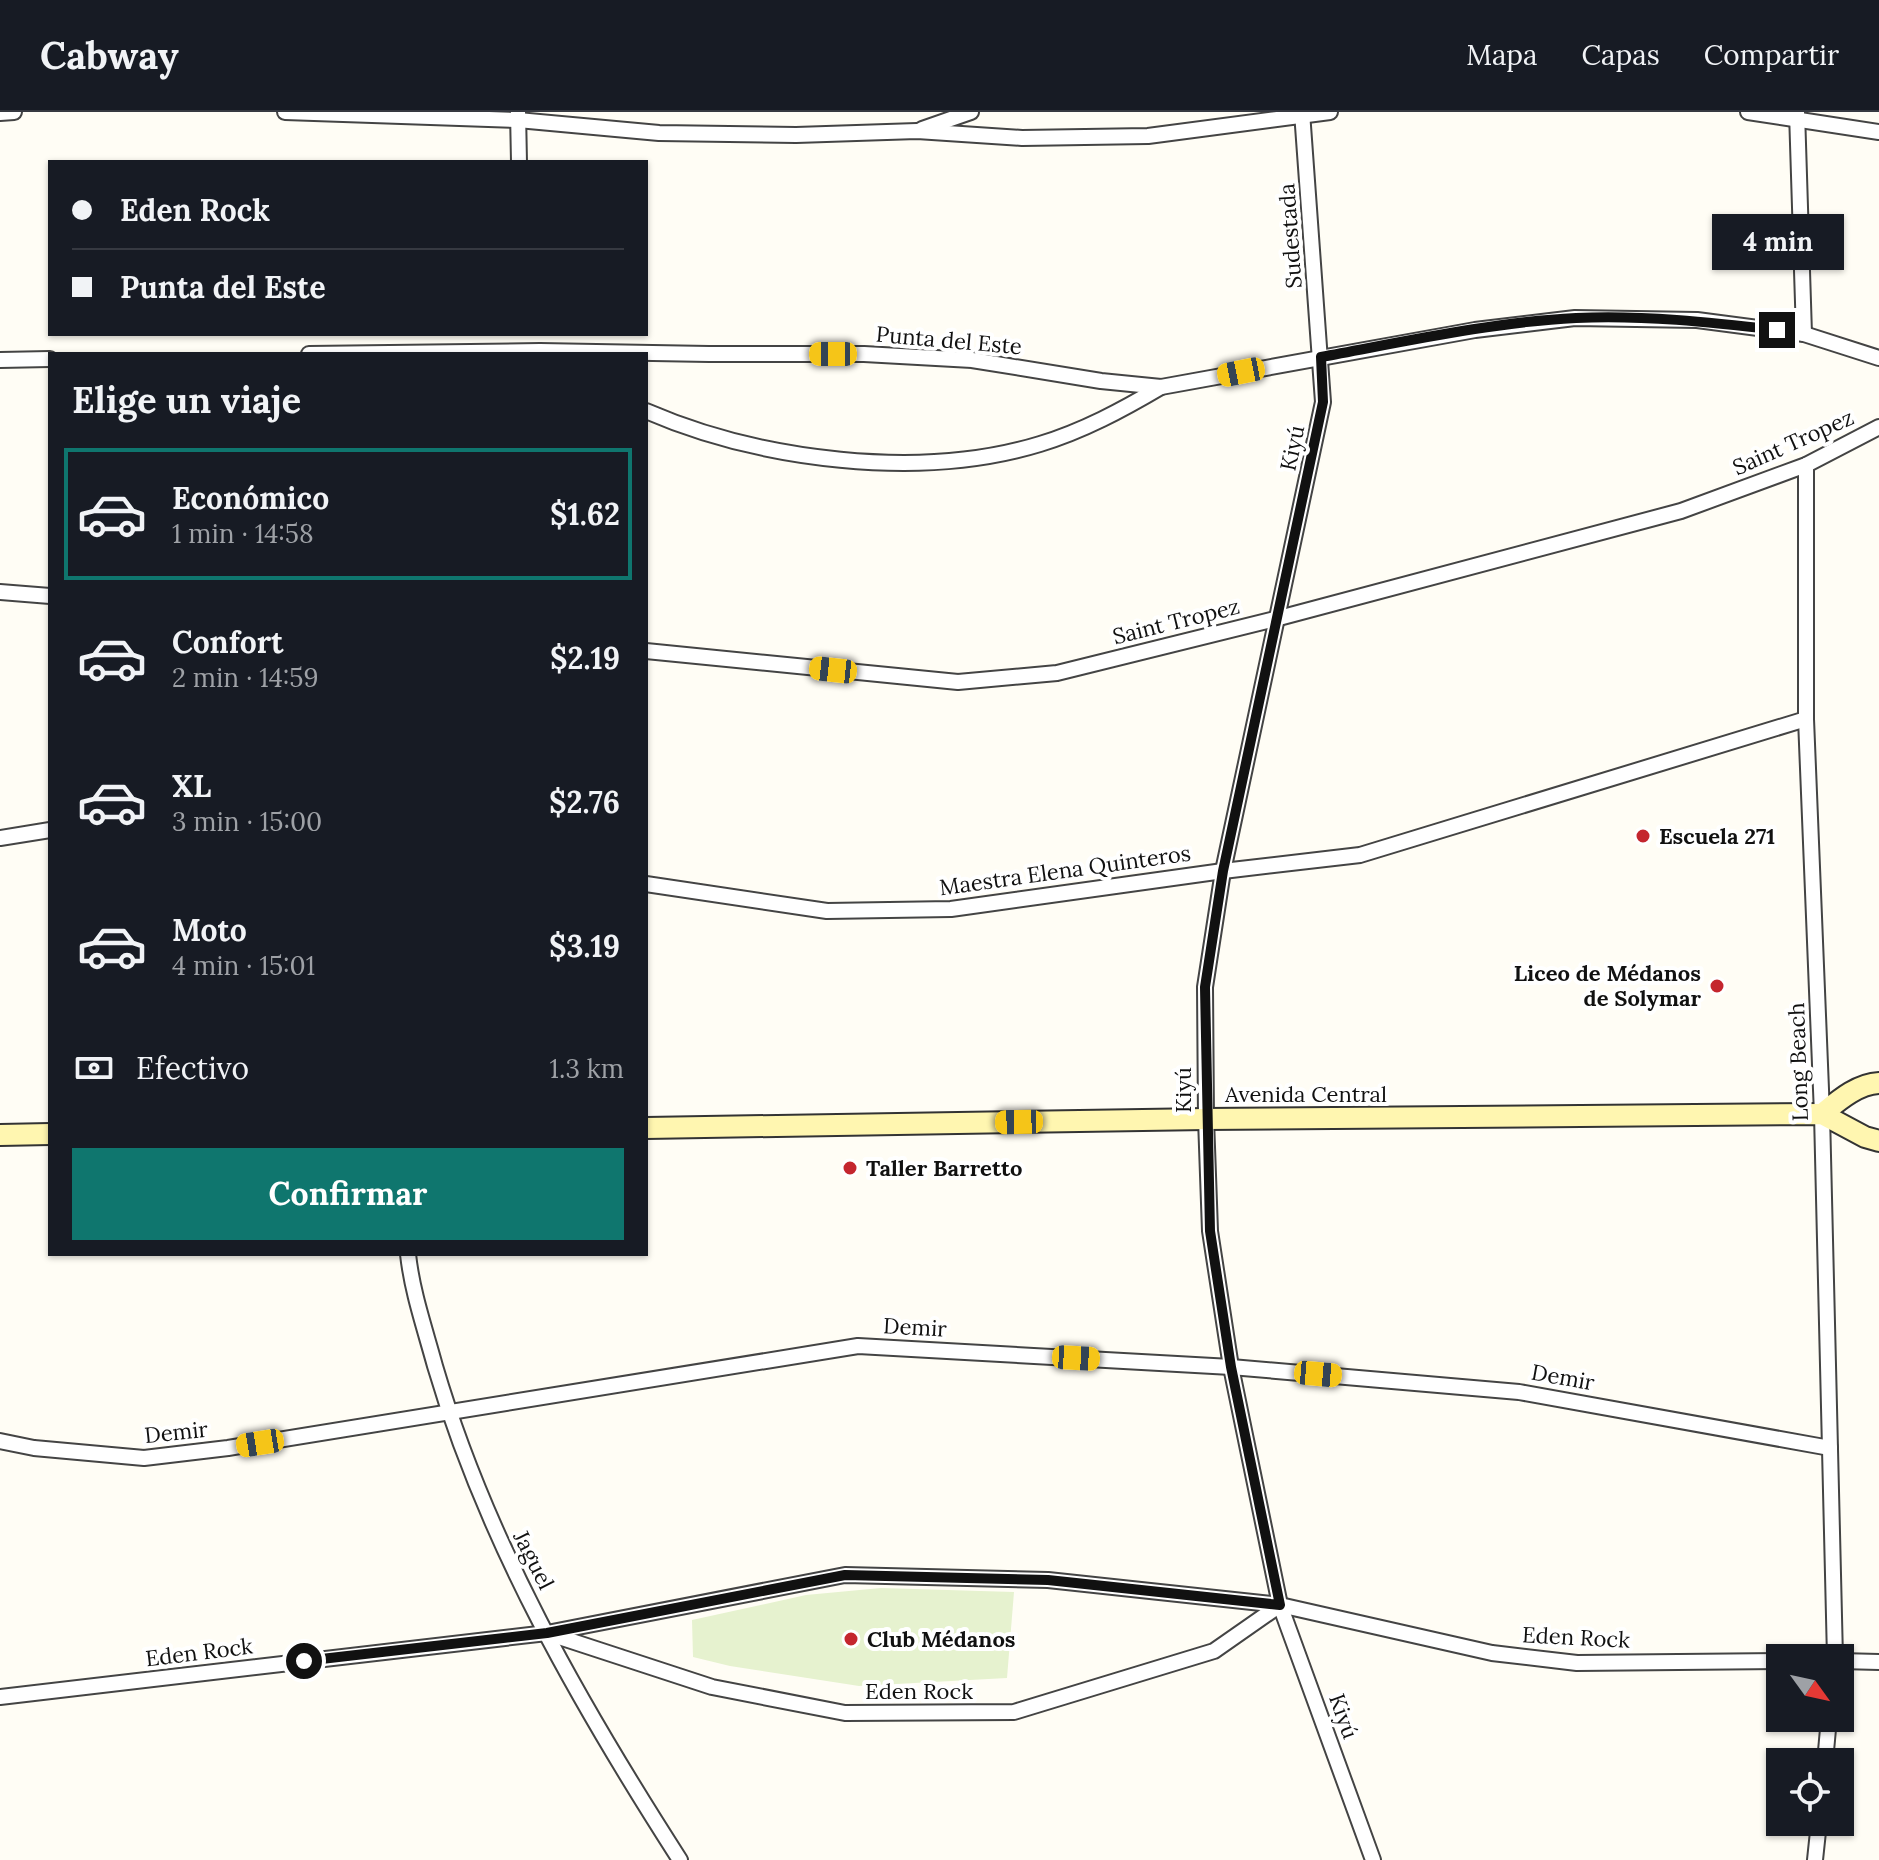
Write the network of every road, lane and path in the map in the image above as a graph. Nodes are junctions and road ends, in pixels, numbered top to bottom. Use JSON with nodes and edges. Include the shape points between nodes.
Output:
{"nodes":[{"id":1,"x":14,"y":112,"type":"edge"},
{"id":2,"x":285,"y":112,"type":"edge"},
{"id":3,"x":971,"y":112,"type":"edge"},
{"id":4,"x":1330,"y":112,"type":"edge"},
{"id":5,"x":1748,"y":112,"type":"edge"},
{"id":6,"x":0,"y":113,"type":"edge"},
{"id":7,"x":1302,"y":113,"type":"edge"},
{"id":8,"x":1797,"y":115,"type":"edge"},
{"id":9,"x":518,"y":116,"type":"edge"},
{"id":10,"x":917,"y":131,"type":"junction"},
{"id":11,"x":1879,"y":132,"type":"edge"},
{"id":12,"x":519,"y":160,"type":"edge"},
{"id":13,"x":1804,"y":334,"type":"junction"},
{"id":14,"x":648,"y":353,"type":"edge"},
{"id":15,"x":1321,"y":357,"type":"junction"},
{"id":16,"x":1879,"y":358,"type":"edge"},
{"id":17,"x":48,"y":359,"type":"edge"},
{"id":18,"x":0,"y":360,"type":"edge"},
{"id":19,"x":1161,"y":387,"type":"junction"},
{"id":20,"x":648,"y":412,"type":"edge"},
{"id":21,"x":1879,"y":427,"type":"edge"},
{"id":22,"x":1806,"y":465,"type":"junction"},
{"id":23,"x":0,"y":592,"type":"edge"},
{"id":24,"x":48,"y":596,"type":"edge"},
{"id":25,"x":1279,"y":618,"type":"junction"},
{"id":26,"x":648,"y":651,"type":"edge"},
{"id":27,"x":1806,"y":719,"type":"junction"},
{"id":28,"x":48,"y":830,"type":"edge"},
{"id":29,"x":0,"y":838,"type":"edge"},
{"id":30,"x":1223,"y":871,"type":"junction"},
{"id":31,"x":648,"y":884,"type":"edge"},
{"id":32,"x":1879,"y":1083,"type":"edge"},
{"id":33,"x":1822,"y":1114,"type":"junction"},
{"id":34,"x":1206,"y":1119,"type":"junction"},
{"id":35,"x":648,"y":1128,"type":"edge"},
{"id":36,"x":48,"y":1134,"type":"edge"},
{"id":37,"x":0,"y":1135,"type":"edge"},
{"id":38,"x":1879,"y":1141,"type":"edge"},
{"id":39,"x":408,"y":1256,"type":"edge"},
{"id":40,"x":1231,"y":1367,"type":"junction"},
{"id":41,"x":449,"y":1413,"type":"junction"},
{"id":42,"x":0,"y":1441,"type":"edge"},
{"id":43,"x":1830,"y":1448,"type":"junction"},
{"id":44,"x":1280,"y":1605,"type":"junction"},
{"id":45,"x":547,"y":1633,"type":"junction"},
{"id":46,"x":1837,"y":1644,"type":"edge"},
{"id":47,"x":1766,"y":1661,"type":"edge"},
{"id":48,"x":1854,"y":1661,"type":"edge"},
{"id":49,"x":1879,"y":1662,"type":"edge"},
{"id":50,"x":0,"y":1697,"type":"edge"},
{"id":51,"x":1818,"y":1836,"type":"edge"},
{"id":52,"x":680,"y":1860,"type":"edge"},
{"id":53,"x":1373,"y":1860,"type":"edge"},
{"id":54,"x":1815,"y":1860,"type":"edge"}],
"edges":[{"from":1,"to":6,"type":"street"},
{"from":2,"to":9,"type":"street"},
{"from":3,"to":10,"type":"street"},
{"from":4,"to":7,"type":"street"},
{"from":5,"to":8,"type":"street"},
{"from":7,"to":10,"type":"street","via":[[1148,136],[1022,138]]},
{"from":7,"to":15,"type":"street","name":"Sudestada"},
{"from":8,"to":11,"type":"street"},
{"from":8,"to":13,"type":"street"},
{"from":9,"to":10,"type":"street","via":[[659,133]]},
{"from":9,"to":12,"type":"street"},
{"from":13,"to":15,"type":"street","name":"Punta del Este","via":[[1697,320],[1575,318]]},
{"from":13,"to":16,"type":"street","name":"Punta del Este"},
{"from":14,"to":19,"type":"street","name":"Punta del Este","via":[[972,360]]},
{"from":15,"to":19,"type":"street","name":"Punta del Este"},
{"from":15,"to":25,"type":"street","name":"Kiyú","via":[[1323,402]]},
{"from":17,"to":18,"type":"street"},
{"from":19,"to":20,"type":"street","name":"Punta del Este","via":[[1105,420],[1038,445],[949,462],[856,461],[767,449],[688,429]]},
{"from":21,"to":22,"type":"street","name":"Saint Tropez"},
{"from":22,"to":25,"type":"street","name":"Saint Tropez","via":[[1681,511]]},
{"from":22,"to":27,"type":"street","name":"Long Beach"},
{"from":23,"to":24,"type":"street"},
{"from":25,"to":26,"type":"street","name":"Saint Tropez","via":[[1057,673],[958,682]]},
{"from":25,"to":30,"type":"street","name":"Kiyú"},
{"from":27,"to":30,"type":"street","name":"Maestra Elena Quinteros","via":[[1360,855]]},
{"from":27,"to":33,"type":"street","name":"Long Beach"},
{"from":28,"to":29,"type":"street"},
{"from":30,"to":31,"type":"street","name":"Maestra Elena Quinteros","via":[[951,909],[827,911]]},
{"from":30,"to":34,"type":"street","name":"Kiyú","via":[[1205,987]]},
{"from":32,"to":33,"type":"street","via":[[1845,1096]]},
{"from":33,"to":34,"type":"street","name":"Avenida Central"},
{"from":33,"to":38,"type":"street","name":"Avenida Central"},
{"from":33,"to":43,"type":"street","name":"Long Beach"},
{"from":34,"to":35,"type":"street","name":"Avenida Central"},
{"from":34,"to":40,"type":"street","name":"Kiyú","via":[[1210,1231]]},
{"from":36,"to":37,"type":"street"},
{"from":39,"to":41,"type":"street","name":"Jaguel","via":[[410,1280]]},
{"from":40,"to":41,"type":"street","name":"Demir","via":[[858,1346]]},
{"from":40,"to":43,"type":"street","name":"Demir","via":[[1519,1392]]},
{"from":40,"to":44,"type":"street","name":"Kiyú"},
{"from":41,"to":42,"type":"street","name":"Demir","via":[[144,1458]]},
{"from":41,"to":45,"type":"street","name":"Jaguel","via":[[496,1534]]},
{"from":43,"to":46,"type":"street","name":"Long Beach"},
{"from":44,"to":45,"type":"street","name":"Eden Rock","via":[[1048,1580],[845,1575]]},
{"from":44,"to":45,"type":"street","name":"Eden Rock","via":[[1214,1651],[1014,1712],[845,1713],[712,1687]]},
{"from":44,"to":47,"type":"street","name":"Eden Rock","via":[[1492,1653],[1577,1663]]},
{"from":44,"to":53,"type":"street","name":"Kiyú"},
{"from":45,"to":50,"type":"street","name":"Eden Rock"},
{"from":45,"to":52,"type":"street","name":"Jaguel","via":[[619,1765]]},
{"from":48,"to":49,"type":"street"},
{"from":51,"to":54,"type":"street"}]}
